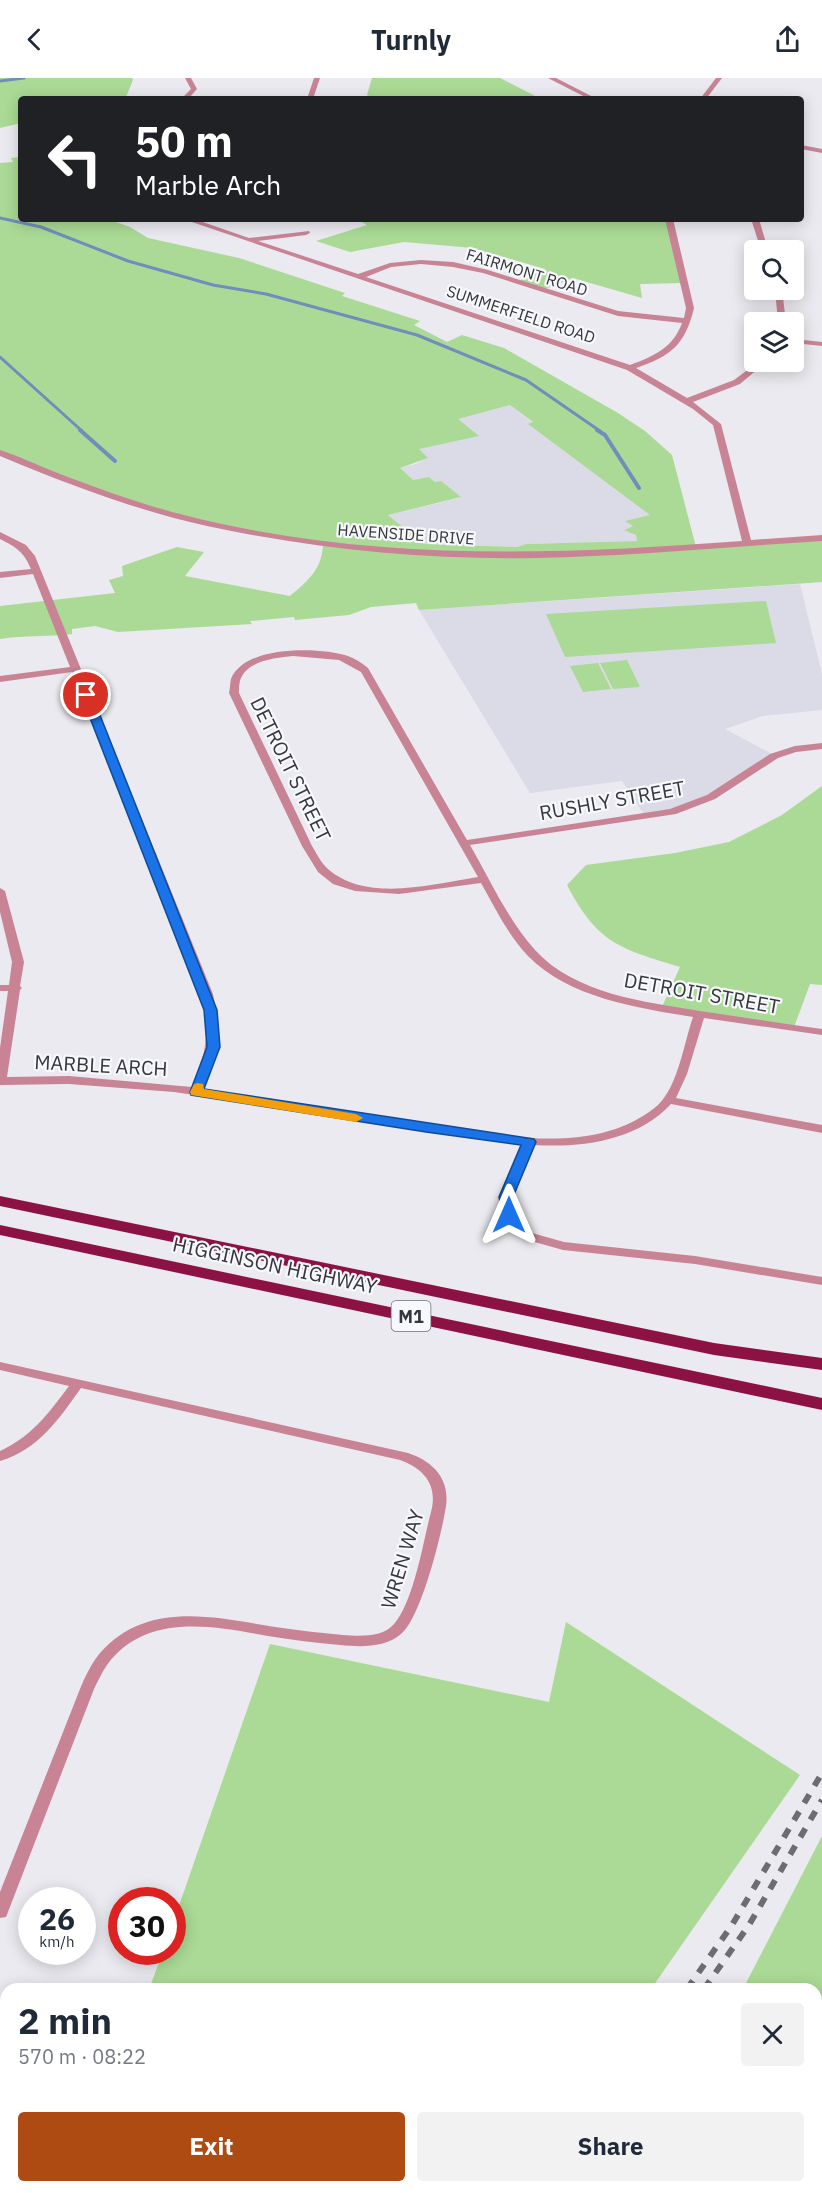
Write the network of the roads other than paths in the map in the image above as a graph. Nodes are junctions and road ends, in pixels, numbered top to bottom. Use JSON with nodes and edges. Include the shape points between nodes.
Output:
{"nodes":[{"id":1,"x":188,"y":78,"type":"edge"},
{"id":2,"x":317,"y":78,"type":"edge"},
{"id":3,"x":551,"y":78,"type":"edge"},
{"id":4,"x":719,"y":78,"type":"edge"},
{"id":5,"x":187,"y":96,"type":"edge"},
{"id":6,"x":311,"y":96,"type":"edge"},
{"id":7,"x":588,"y":96,"type":"edge"},
{"id":8,"x":705,"y":96,"type":"edge"},
{"id":9,"x":804,"y":148,"type":"edge"},
{"id":10,"x":822,"y":151,"type":"edge"},
{"id":11,"x":196,"y":222,"type":"edge"},
{"id":12,"x":670,"y":222,"type":"edge"},
{"id":13,"x":756,"y":222,"type":"edge"},
{"id":14,"x":306,"y":233,"type":"dead end"},
{"id":15,"x":248,"y":240,"type":"junction"},
{"id":16,"x":762,"y":240,"type":"edge"},
{"id":17,"x":360,"y":276,"type":"junction"},
{"id":18,"x":687,"y":321,"type":"junction"},
{"id":19,"x":804,"y":342,"type":"edge"},
{"id":20,"x":822,"y":344,"type":"edge"},
{"id":21,"x":630,"y":368,"type":"junction"},
{"id":22,"x":750,"y":372,"type":"edge"},
{"id":23,"x":687,"y":401,"type":"junction"},
{"id":24,"x":0,"y":453,"type":"edge"},
{"id":25,"x":0,"y":535,"type":"edge"},
{"id":26,"x":822,"y":538,"type":"edge"},
{"id":27,"x":747,"y":543,"type":"junction"},
{"id":28,"x":35,"y":571,"type":"junction"},
{"id":29,"x":0,"y":575,"type":"edge"},
{"id":30,"x":75,"y":669,"type":"junction"},
{"id":31,"x":0,"y":679,"type":"edge"},
{"id":32,"x":822,"y":746,"type":"edge"},
{"id":33,"x":465,"y":843,"type":"junction"},
{"id":34,"x":484,"y":879,"type":"junction"},
{"id":35,"x":0,"y":891,"type":"edge"},
{"id":36,"x":0,"y":988,"type":"edge"},
{"id":37,"x":16,"y":988,"type":"junction"},
{"id":38,"x":700,"y":1014,"type":"junction"},
{"id":39,"x":822,"y":1032,"type":"edge"},
{"id":40,"x":1,"y":1081,"type":"edge"},
{"id":41,"x":196,"y":1092,"type":"junction"},
{"id":42,"x":669,"y":1100,"type":"junction"},
{"id":43,"x":822,"y":1128,"type":"edge"},
{"id":44,"x":529,"y":1142,"type":"junction"},
{"id":45,"x":0,"y":1201,"type":"edge"},
{"id":46,"x":0,"y":1230,"type":"edge"},
{"id":47,"x":822,"y":1281,"type":"edge"},
{"id":48,"x":822,"y":1364,"type":"edge"},
{"id":49,"x":0,"y":1366,"type":"edge"},
{"id":50,"x":76,"y":1384,"type":"junction"},
{"id":51,"x":822,"y":1404,"type":"edge"},
{"id":52,"x":0,"y":1456,"type":"edge"},
{"id":53,"x":0,"y":1912,"type":"edge"}],
"edges":[{"from":1,"to":5,"type":"street","via":[[194,86]]},
{"from":2,"to":6,"type":"street"},
{"from":3,"to":7,"type":"street"},
{"from":4,"to":8,"type":"street"},
{"from":9,"to":10,"type":"street"},
{"from":11,"to":15,"type":"street","name":"SUMMERFIELD ROAD"},
{"from":12,"to":18,"type":"street","via":[[690,308]]},
{"from":13,"to":16,"type":"street"},
{"from":14,"to":15,"type":"street"},
{"from":15,"to":17,"type":"street","name":"SUMMERFIELD ROAD"},
{"from":17,"to":18,"type":"street","name":"FAIRMONT ROAD","via":[[402,263],[442,262],[609,311]]},
{"from":17,"to":21,"type":"street","name":"SUMMERFIELD ROAD"},
{"from":18,"to":21,"type":"street","via":[[667,353]]},
{"from":19,"to":20,"type":"street"},
{"from":21,"to":23,"type":"street","name":"SUMMERFIELD ROAD"},
{"from":22,"to":23,"type":"street","via":[[737,382]]},
{"from":23,"to":27,"type":"street","name":"SUMMERFIELD ROAD","via":[[717,424]]},
{"from":24,"to":27,"type":"street","name":"HAVENSIDE DRIVE","via":[[142,506],[234,529],[329,544],[506,555],[590,554]]},
{"from":25,"to":28,"type":"street","via":[[22,546]]},
{"from":26,"to":27,"type":"street","name":"HAVENSIDE DRIVE"},
{"from":28,"to":29,"type":"street"},
{"from":28,"to":30,"type":"street"},
{"from":30,"to":31,"type":"street"},
{"from":30,"to":41,"type":"street","via":[[209,1002],[213,1047]]},
{"from":32,"to":33,"type":"street","name":"RUSHLY STREET","via":[[774,756],[711,797],[679,810]]},
{"from":33,"to":34,"type":"street","name":"DETROIT STREET"},
{"from":33,"to":34,"type":"street","name":"DETROIT STREET","via":[[365,670],[341,657],[309,652],[276,655],[242,672],[234,693],[322,870],[351,886],[387,891]]},
{"from":34,"to":38,"type":"street","name":"DETROIT STREET","via":[[522,943],[556,971],[627,1001]]},
{"from":35,"to":37,"type":"street","via":[[18,962]]},
{"from":36,"to":37,"type":"street"},
{"from":37,"to":40,"type":"street"},
{"from":38,"to":39,"type":"street","name":"DETROIT STREET"},
{"from":38,"to":42,"type":"street","name":"MARBLE ARCH"},
{"from":40,"to":41,"type":"street","name":"MARBLE ARCH","via":[[99,1082]]},
{"from":41,"to":44,"type":"street","name":"MARBLE ARCH"},
{"from":42,"to":43,"type":"street"},
{"from":42,"to":44,"type":"street","name":"MARBLE ARCH","via":[[639,1124],[608,1136],[573,1142]]},
{"from":44,"to":47,"type":"street","via":[[506,1197],[509,1215],[528,1236],[563,1246],[694,1260]]},
{"from":45,"to":48,"type":"highway","name":"HIGGINSON HIGHWAY","number":"M1","via":[[714,1349]]},
{"from":46,"to":51,"type":"highway","name":"HIGGINSON HIGHWAY","number":"M1"},
{"from":49,"to":50,"type":"street","name":"WREN WAY"},
{"from":50,"to":52,"type":"street","via":[[41,1433]]},
{"from":50,"to":53,"type":"street","name":"WREN WAY","via":[[412,1459],[424,1464],[438,1484],[439,1507],[413,1601],[399,1628],[390,1635],[356,1641],[310,1638],[195,1620],[156,1626],[114,1648],[103,1659],[87,1689]]}]}
